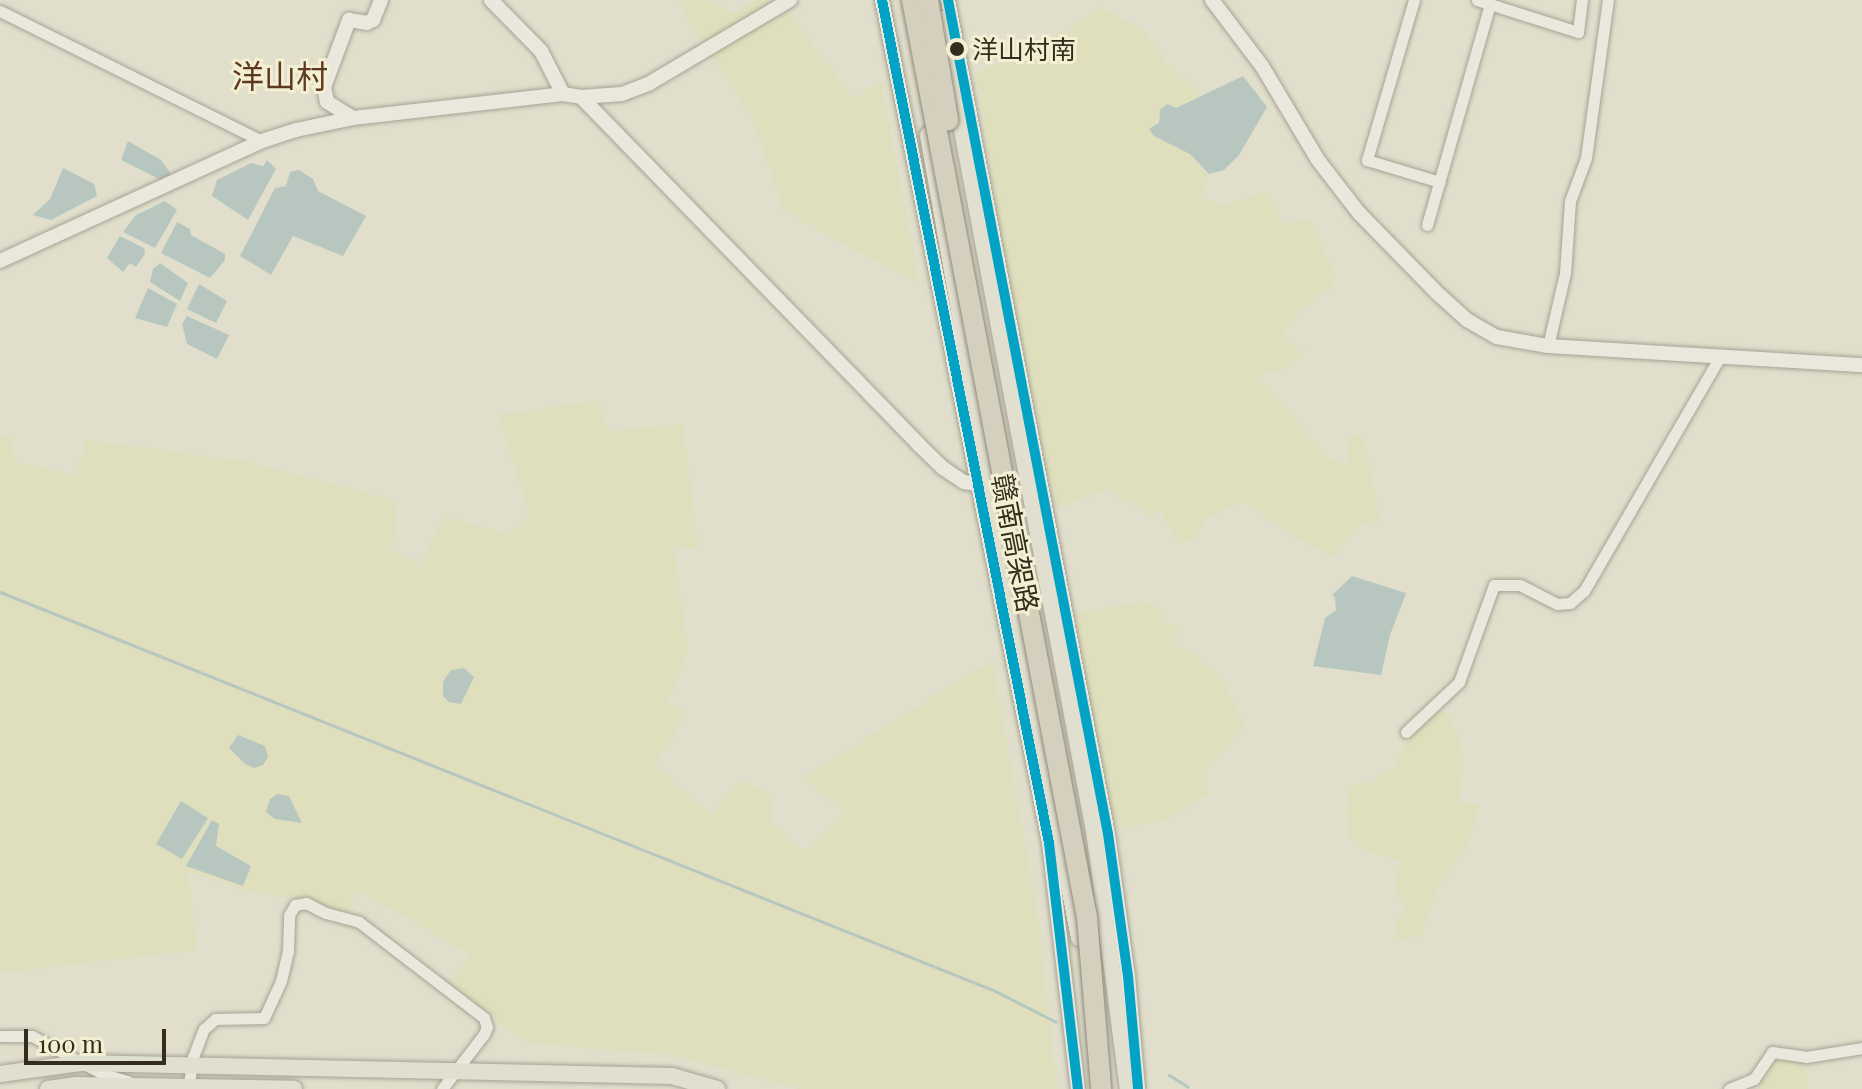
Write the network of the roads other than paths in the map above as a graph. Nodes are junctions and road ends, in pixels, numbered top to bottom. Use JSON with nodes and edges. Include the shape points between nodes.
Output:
{"nodes":[{"id":1,"x":381,"y":0,"type":"edge"},
{"id":2,"x":491,"y":0,"type":"edge"},
{"id":3,"x":790,"y":0,"type":"edge"},
{"id":4,"x":882,"y":0,"type":"edge"},
{"id":5,"x":903,"y":0,"type":"edge"},
{"id":6,"x":912,"y":0,"type":"edge"},
{"id":7,"x":928,"y":0,"type":"edge"},
{"id":8,"x":937,"y":0,"type":"edge"},
{"id":9,"x":948,"y":0,"type":"edge"},
{"id":10,"x":1212,"y":0,"type":"edge"},
{"id":11,"x":1414,"y":0,"type":"edge"},
{"id":12,"x":1477,"y":0,"type":"edge"},
{"id":13,"x":1582,"y":0,"type":"edge"},
{"id":14,"x":1608,"y":0,"type":"edge"},
{"id":15,"x":1490,"y":4,"type":"junction"},
{"id":16,"x":0,"y":11,"type":"edge"},
{"id":17,"x":563,"y":94,"type":"junction"},
{"id":18,"x":581,"y":97,"type":"junction"},
{"id":19,"x":353,"y":118,"type":"junction"},
{"id":20,"x":262,"y":141,"type":"junction"},
{"id":21,"x":1440,"y":182,"type":"junction"},
{"id":22,"x":1427,"y":225,"type":"dead end"},
{"id":23,"x":0,"y":261,"type":"edge"},
{"id":24,"x":994,"y":305,"type":"junction"},
{"id":25,"x":960,"y":313,"type":"junction"},
{"id":26,"x":1548,"y":346,"type":"junction"},
{"id":27,"x":1720,"y":356,"type":"junction"},
{"id":28,"x":1862,"y":365,"type":"edge"},
{"id":29,"x":1014,"y":405,"type":"junction"},
{"id":30,"x":977,"y":414,"type":"junction"},
{"id":31,"x":976,"y":484,"type":"junction"},
{"id":32,"x":1406,"y":732,"type":"dead end"},
{"id":33,"x":0,"y":1036,"type":"edge"},
{"id":34,"x":1862,"y":1048,"type":"edge"},
{"id":35,"x":80,"y":1063,"type":"junction"},
{"id":36,"x":192,"y":1066,"type":"junction"},
{"id":37,"x":456,"y":1071,"type":"junction"},
{"id":38,"x":0,"y":1074,"type":"edge"},
{"id":39,"x":151,"y":1088,"type":"edge"},
{"id":40,"x":189,"y":1088,"type":"edge"},
{"id":41,"x":48,"y":1089,"type":"edge"},
{"id":42,"x":294,"y":1089,"type":"edge"},
{"id":43,"x":442,"y":1089,"type":"edge"},
{"id":44,"x":717,"y":1089,"type":"edge"},
{"id":45,"x":1078,"y":1089,"type":"edge"},
{"id":46,"x":1093,"y":1089,"type":"edge"},
{"id":47,"x":1101,"y":1089,"type":"edge"},
{"id":48,"x":1115,"y":1089,"type":"edge"},
{"id":49,"x":1128,"y":1089,"type":"edge"},
{"id":50,"x":1138,"y":1089,"type":"edge"},
{"id":51,"x":1729,"y":1089,"type":"edge"}],
"edges":[{"from":1,"to":19,"type":"street","via":[[373,20],[349,20],[324,87],[327,102]]},
{"from":2,"to":17,"type":"street","via":[[541,51]]},
{"from":3,"to":18,"type":"street","via":[[650,83],[622,94]]},
{"from":4,"to":31,"type":"street"},
{"from":5,"to":25,"type":"main road"},
{"from":6,"to":47,"type":"highway","name":"赣南高架路","bridge":true,"via":[[1087,917]]},
{"from":7,"to":48,"type":"highway","name":"赣南高架路","bridge":true,"via":[[967,232],[1098,913]]},
{"from":8,"to":24,"type":"main road"},
{"from":9,"to":50,"type":"street","via":[[1108,834]]},
{"from":10,"to":26,"type":"street","via":[[1262,66],[1318,160],[1400,257],[1467,320],[1497,337]]},
{"from":11,"to":21,"type":"street","via":[[1367,160]]},
{"from":12,"to":15,"type":"street"},
{"from":13,"to":15,"type":"street","via":[[1578,32]]},
{"from":14,"to":26,"type":"street","via":[[1586,158],[1570,201],[1565,273]]},
{"from":15,"to":21,"type":"street"},
{"from":16,"to":20,"type":"street"},
{"from":17,"to":18,"type":"street"},
{"from":17,"to":19,"type":"street"},
{"from":18,"to":31,"type":"street","via":[[918,444],[943,468]]},
{"from":19,"to":20,"type":"street"},
{"from":20,"to":23,"type":"street"},
{"from":21,"to":22,"type":"street"},
{"from":24,"to":25,"type":"main road"},
{"from":24,"to":29,"type":"main road"},
{"from":25,"to":30,"type":"main road"},
{"from":26,"to":27,"type":"street"},
{"from":27,"to":28,"type":"street"},
{"from":27,"to":32,"type":"street","via":[[1584,591],[1570,603],[1557,604],[1520,585],[1494,585],[1459,682]]},
{"from":29,"to":30,"type":"main road"},
{"from":29,"to":49,"type":"main road","via":[[1094,832]]},
{"from":30,"to":46,"type":"main road","via":[[1077,919]]},
{"from":31,"to":45,"type":"street","via":[[1049,843]]},
{"from":33,"to":35,"type":"street","via":[[32,1036]]},
{"from":34,"to":51,"type":"street","via":[[1806,1057],[1772,1052],[1754,1079]]},
{"from":35,"to":36,"type":"main road"},
{"from":35,"to":38,"type":"main road"},
{"from":35,"to":39,"type":"street"},
{"from":36,"to":37,"type":"main road"},
{"from":36,"to":37,"type":"street","via":[[204,1029],[215,1019],[264,1018],[281,981],[289,915],[295,905],[306,903],[359,922],[484,1018],[484,1034]]},
{"from":36,"to":40,"type":"street"},
{"from":37,"to":43,"type":"street"},
{"from":37,"to":44,"type":"main road","via":[[672,1076]]},
{"from":39,"to":40,"type":"main road"},
{"from":39,"to":41,"type":"main road"},
{"from":40,"to":42,"type":"main road"}]}
